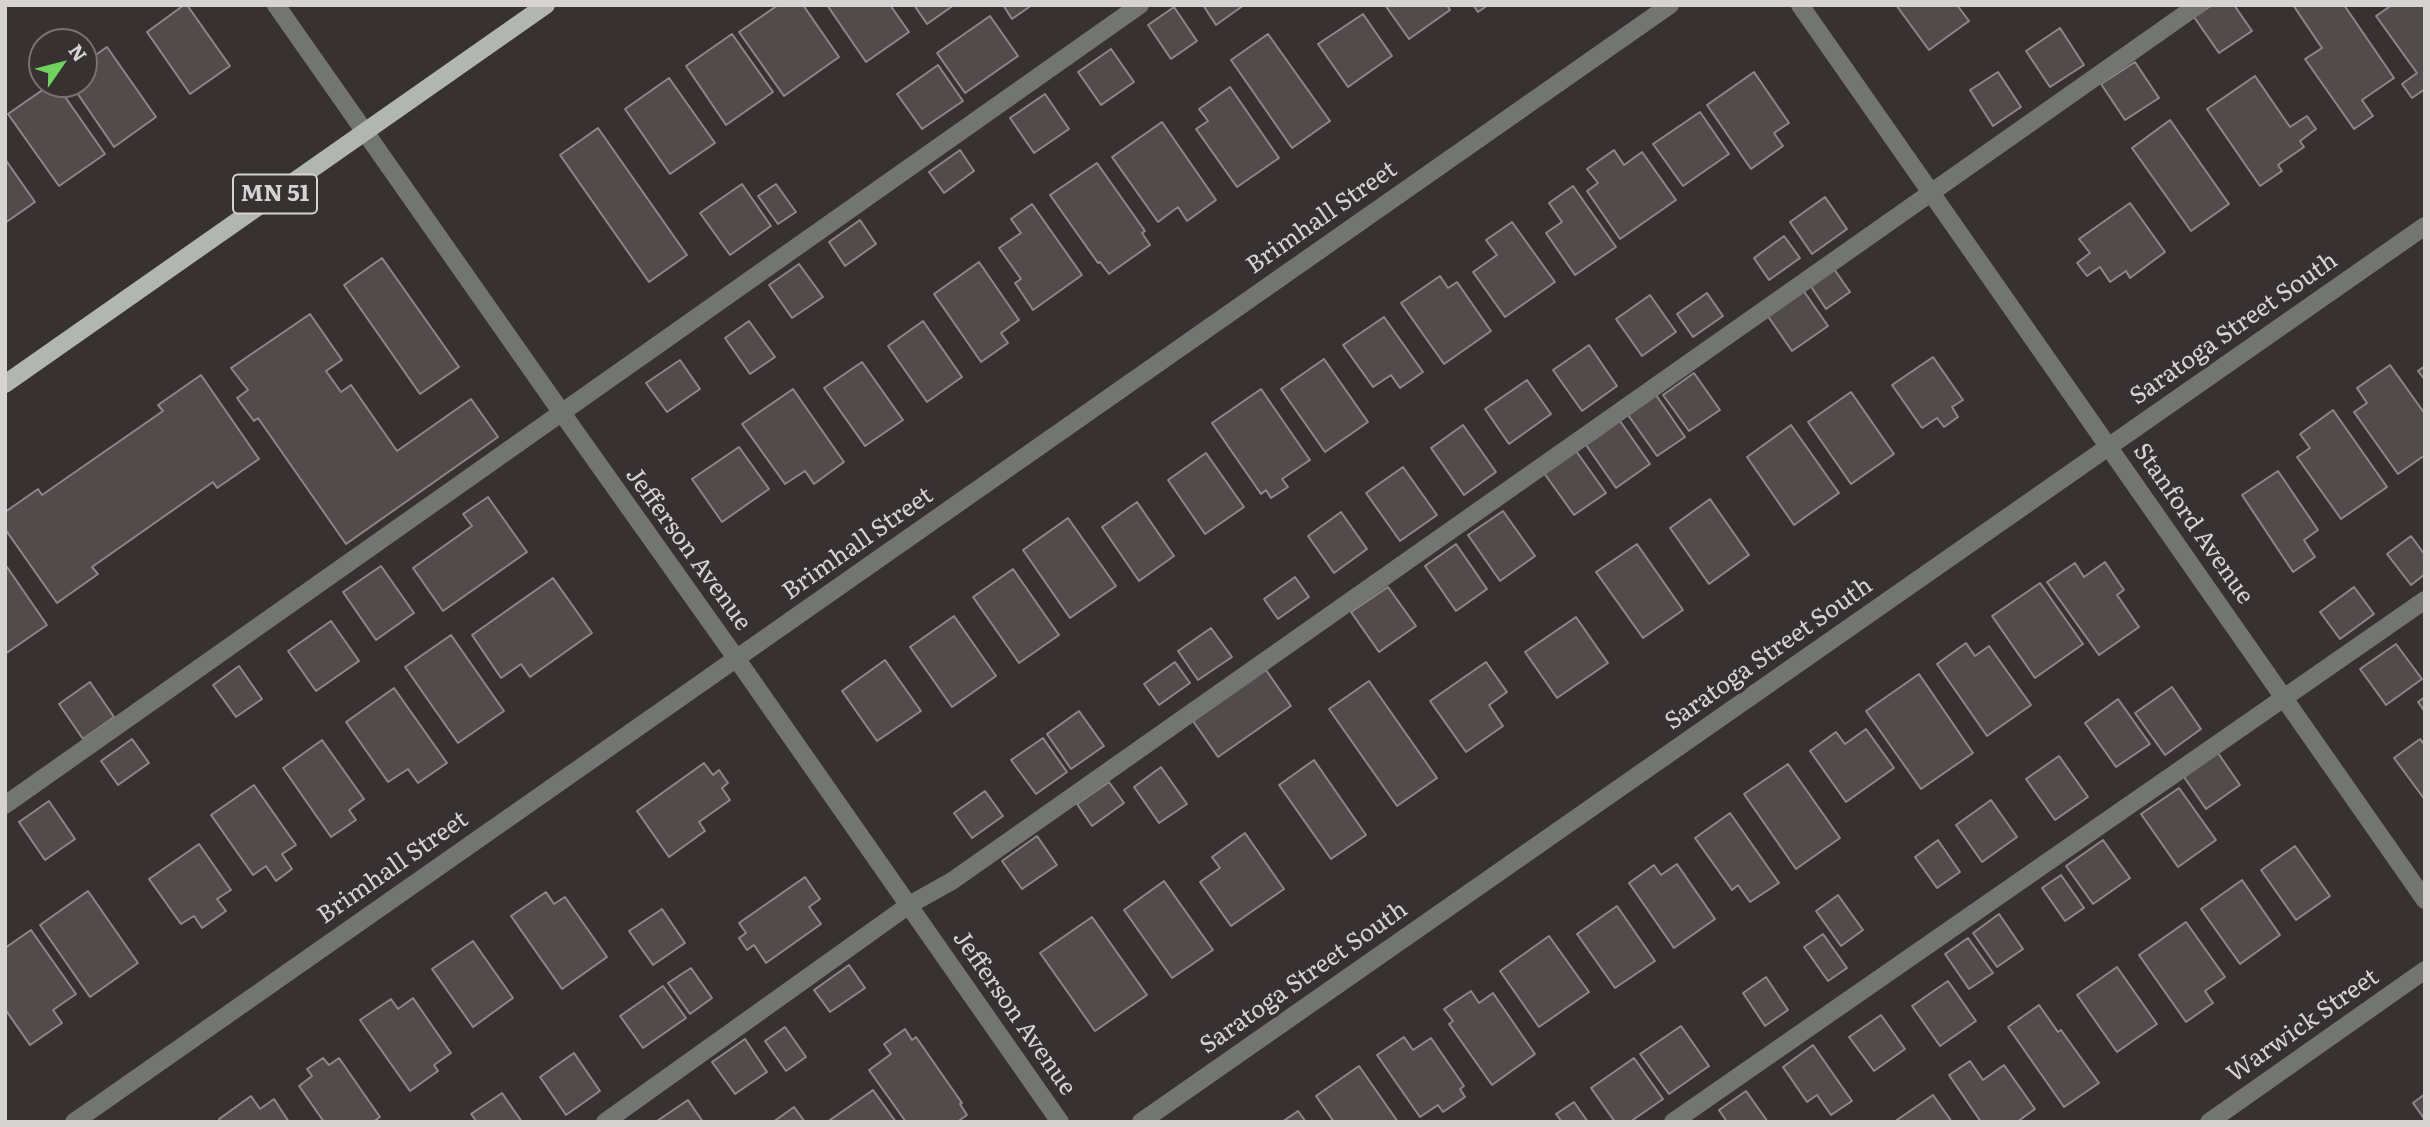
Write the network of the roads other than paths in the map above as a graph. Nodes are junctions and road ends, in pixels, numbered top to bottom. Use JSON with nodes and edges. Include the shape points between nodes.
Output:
{"nodes":[{"id":1,"x":276,"y":5,"type":"edge"},
{"id":2,"x":546,"y":5,"type":"edge"},
{"id":3,"x":1140,"y":5,"type":"edge"},
{"id":4,"x":1670,"y":5,"type":"edge"},
{"id":5,"x":1800,"y":5,"type":"edge"},
{"id":6,"x":2198,"y":5,"type":"edge"},
{"id":7,"x":366,"y":131,"type":"junction"},
{"id":8,"x":1931,"y":192,"type":"junction"},
{"id":9,"x":2425,"y":226,"type":"edge"},
{"id":10,"x":5,"y":384,"type":"edge"},
{"id":11,"x":562,"y":413,"type":"junction"},
{"id":12,"x":2108,"y":447,"type":"junction"},
{"id":13,"x":2425,"y":600,"type":"edge"},
{"id":14,"x":736,"y":658,"type":"junction"},
{"id":15,"x":2285,"y":698,"type":"junction"},
{"id":16,"x":5,"y":804,"type":"edge"},
{"id":17,"x":2425,"y":900,"type":"edge"},
{"id":18,"x":909,"y":905,"type":"junction"},
{"id":19,"x":2425,"y":970,"type":"edge"},
{"id":20,"x":74,"y":1122,"type":"edge"},
{"id":21,"x":605,"y":1122,"type":"edge"},
{"id":22,"x":1060,"y":1122,"type":"edge"},
{"id":23,"x":1141,"y":1122,"type":"edge"},
{"id":24,"x":1674,"y":1122,"type":"edge"},
{"id":25,"x":2209,"y":1122,"type":"edge"}],
"edges":[{"from":1,"to":7,"type":"street","name":"Jefferson Avenue"},
{"from":2,"to":7,"type":"main road","number":"MN 51"},
{"from":3,"to":11,"type":"street"},
{"from":4,"to":14,"type":"street","name":"Brimhall Street"},
{"from":5,"to":8,"type":"street","name":"Stanford Avenue"},
{"from":6,"to":8,"type":"street"},
{"from":7,"to":10,"type":"main road","number":"MN 51"},
{"from":7,"to":11,"type":"street","name":"Jefferson Avenue"},
{"from":8,"to":12,"type":"street","name":"Stanford Avenue"},
{"from":8,"to":18,"type":"street","via":[[952,881]]},
{"from":9,"to":12,"type":"street","name":"Saratoga Street South"},
{"from":11,"to":14,"type":"street","name":"Jefferson Avenue"},
{"from":11,"to":16,"type":"street"},
{"from":12,"to":15,"type":"street","name":"Stanford Avenue"},
{"from":12,"to":23,"type":"street","name":"Saratoga Street South"},
{"from":13,"to":15,"type":"street"},
{"from":14,"to":18,"type":"street","name":"Jefferson Avenue"},
{"from":14,"to":20,"type":"street","name":"Brimhall Street"},
{"from":15,"to":17,"type":"street","name":"Stanford Avenue"},
{"from":15,"to":24,"type":"street"},
{"from":18,"to":21,"type":"street"},
{"from":18,"to":22,"type":"street","name":"Jefferson Avenue"},
{"from":19,"to":25,"type":"street","name":"Warwick Street"}]}
